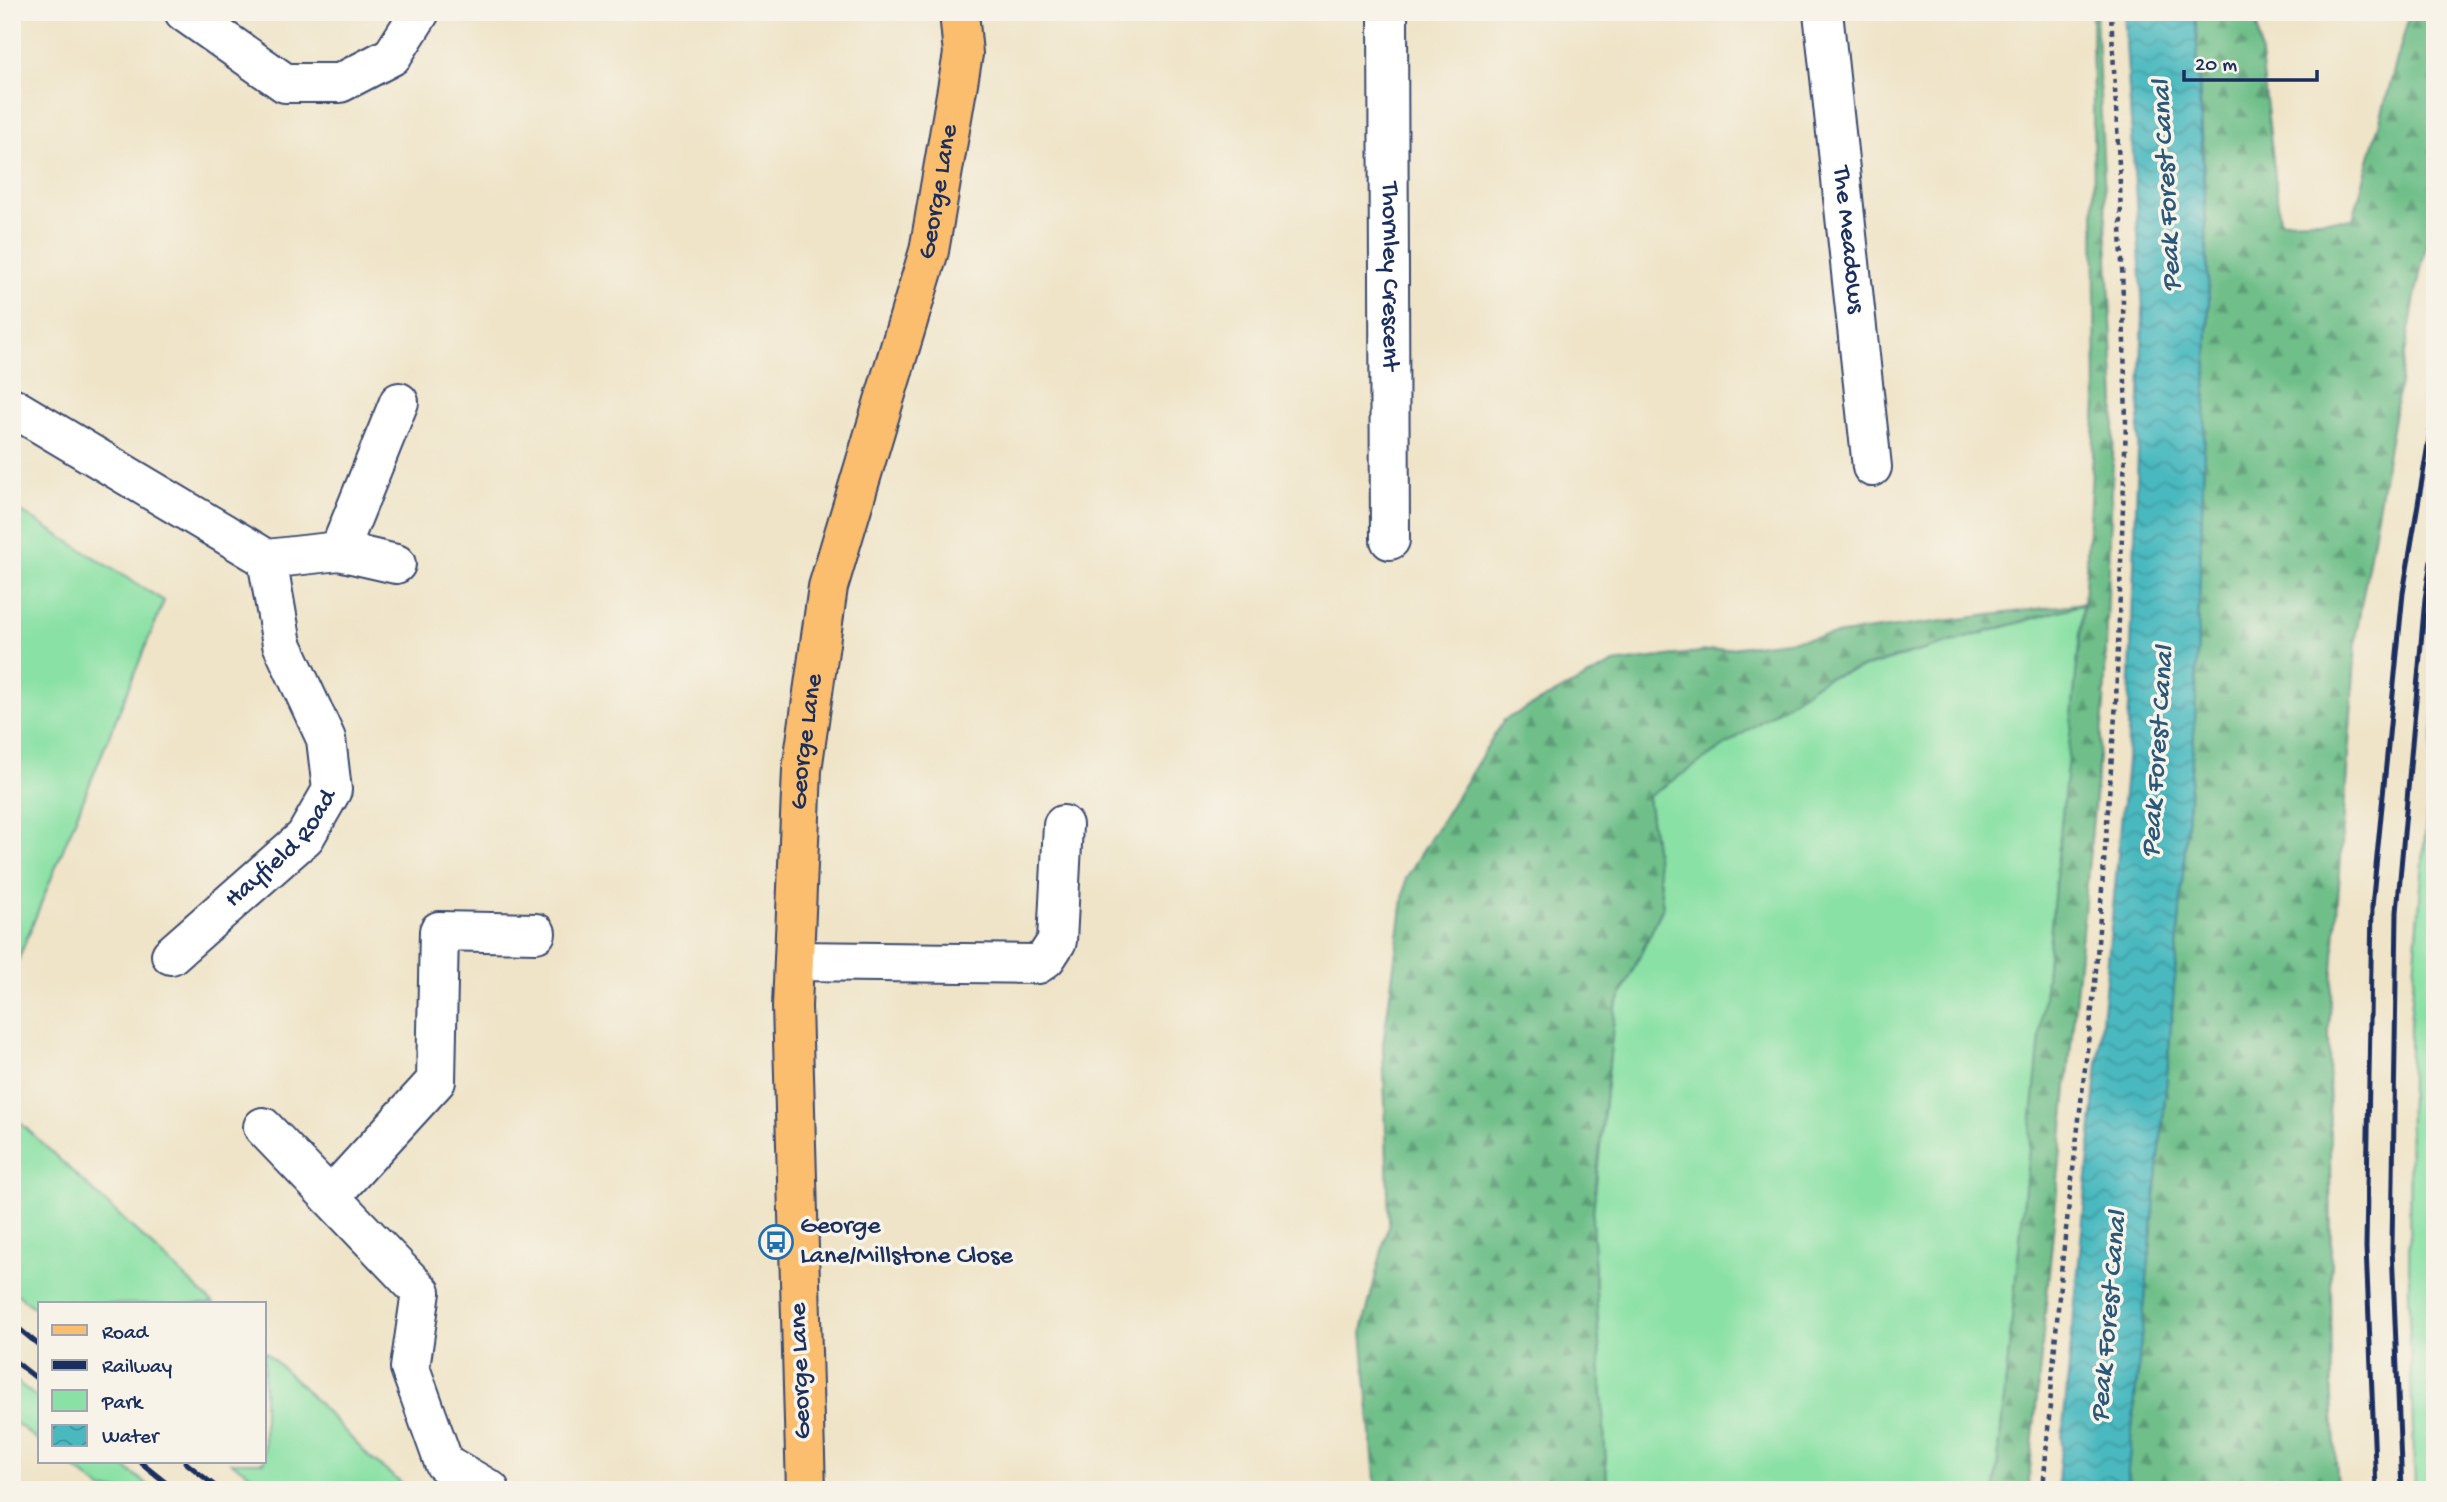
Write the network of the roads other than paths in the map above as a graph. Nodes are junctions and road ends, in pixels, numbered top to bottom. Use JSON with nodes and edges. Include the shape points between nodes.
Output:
{"nodes":[{"id":1,"x":184,"y":12,"type":"edge"},
{"id":2,"x":420,"y":12,"type":"edge"},
{"id":3,"x":959,"y":12,"type":"edge"},
{"id":4,"x":1388,"y":12,"type":"edge"},
{"id":5,"x":1823,"y":12,"type":"edge"},
{"id":6,"x":399,"y":402,"type":"dead end"},
{"id":7,"x":12,"y":407,"type":"edge"},
{"id":8,"x":1872,"y":467,"type":"dead end"},
{"id":9,"x":1390,"y":540,"type":"dead end"},
{"id":10,"x":339,"y":551,"type":"junction"},
{"id":11,"x":267,"y":559,"type":"junction"},
{"id":12,"x":396,"y":564,"type":"dead end"},
{"id":13,"x":1063,"y":825,"type":"dead end"},
{"id":14,"x":536,"y":933,"type":"dead end"},
{"id":15,"x":171,"y":955,"type":"dead end"},
{"id":16,"x":794,"y":961,"type":"junction"},
{"id":17,"x":263,"y":1127,"type":"dead end"},
{"id":18,"x":330,"y":1197,"type":"junction"},
{"id":19,"x":490,"y":1490,"type":"edge"},
{"id":20,"x":806,"y":1490,"type":"edge"}],
"edges":[{"from":1,"to":2,"type":"street","via":[[285,83],[340,83],[392,56]]},
{"from":3,"to":16,"type":"main road","name":"George Lane","via":[[963,54],[929,251],[828,587],[802,770]]},
{"from":4,"to":9,"type":"street","name":"Thornley Crescent"},
{"from":5,"to":8,"type":"street","name":"The Meadows"},
{"from":6,"to":10,"type":"street"},
{"from":7,"to":11,"type":"street"},
{"from":10,"to":11,"type":"street"},
{"from":10,"to":12,"type":"street"},
{"from":11,"to":15,"type":"street","name":"Hayfield Road","via":[[282,643],[326,739],[332,789],[305,837]]},
{"from":13,"to":16,"type":"street","via":[[1057,941],[1038,964]]},
{"from":14,"to":18,"type":"street","via":[[439,931],[436,1081]]},
{"from":16,"to":20,"type":"main road","name":"George Lane"},
{"from":17,"to":18,"type":"street"},
{"from":18,"to":19,"type":"street","via":[[421,1292],[410,1368],[444,1463]]}]}
